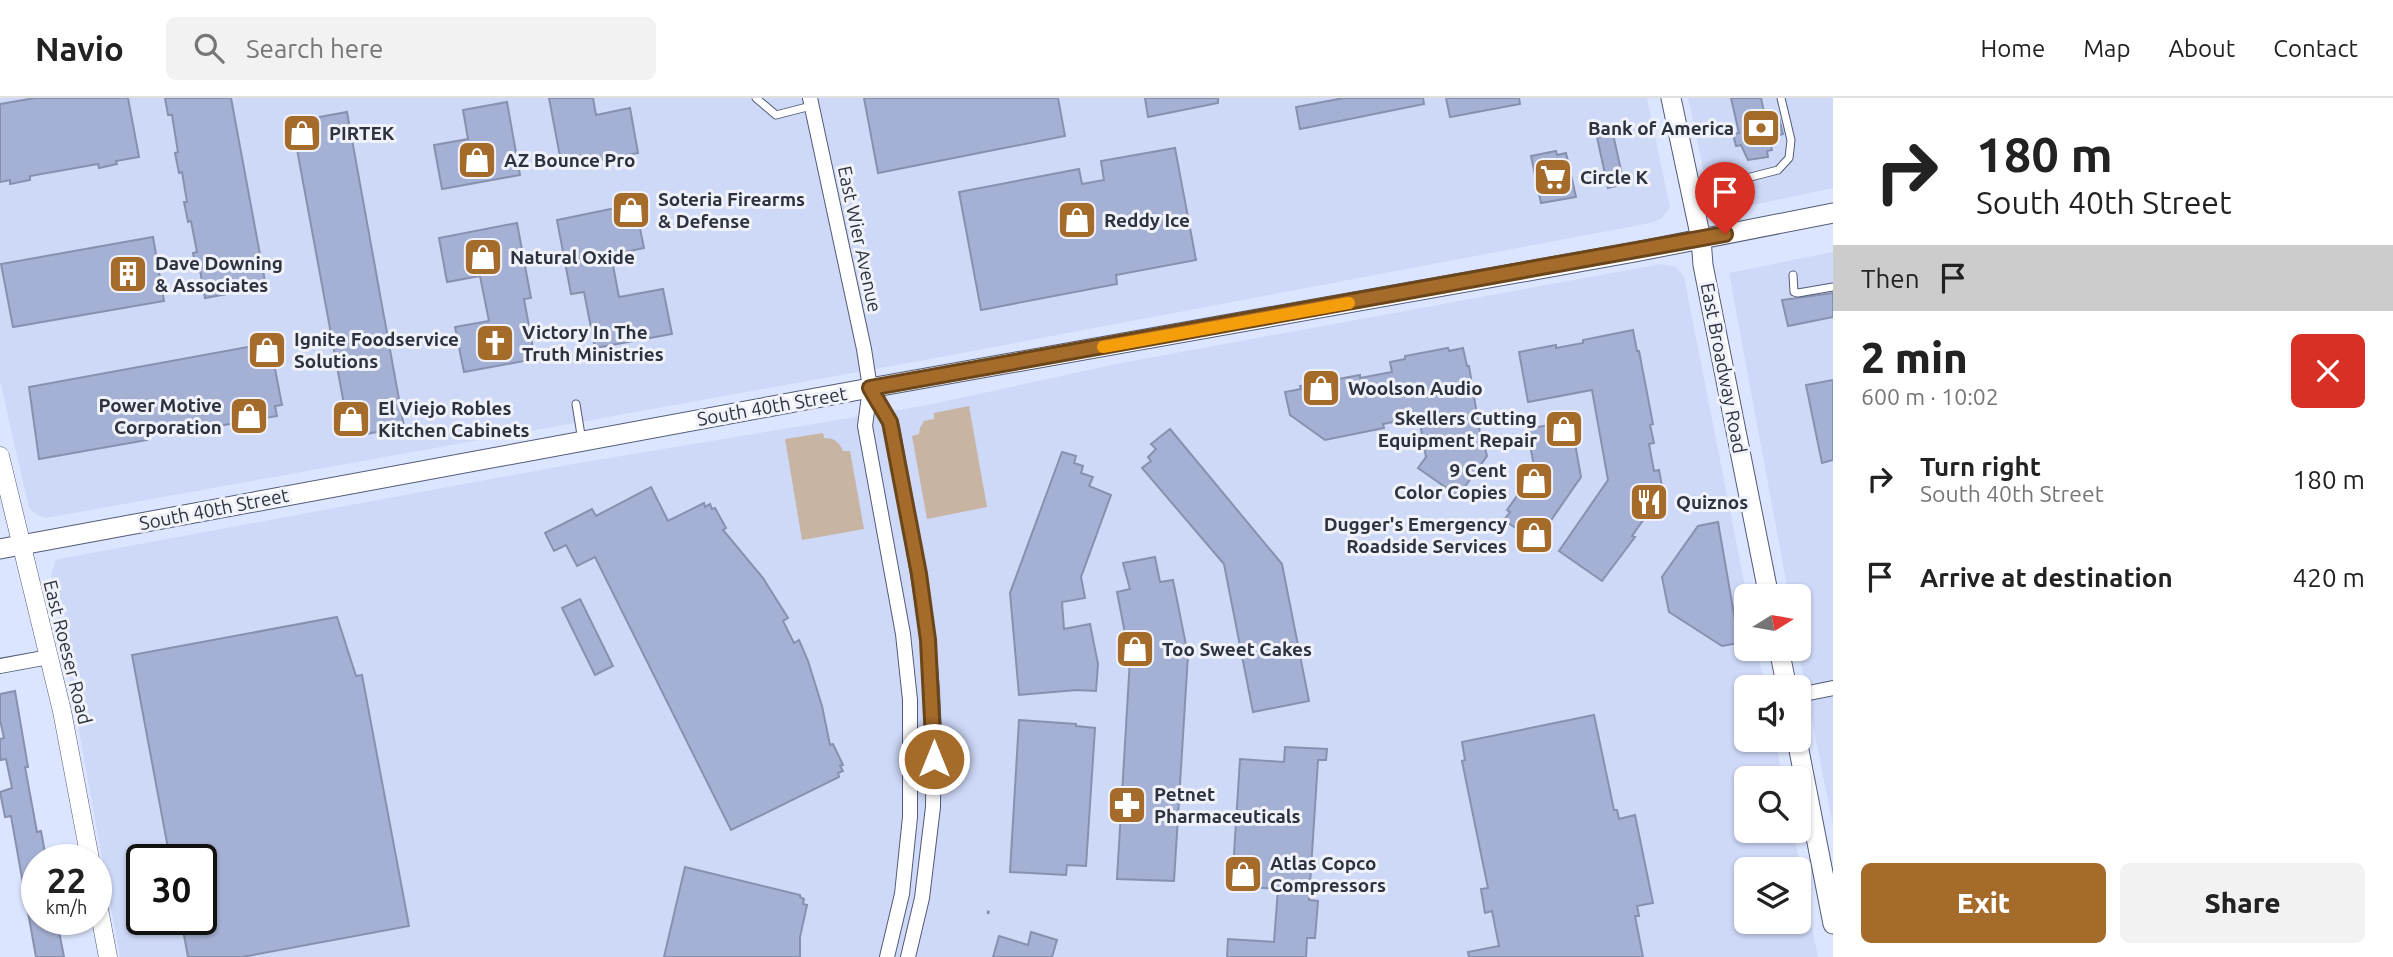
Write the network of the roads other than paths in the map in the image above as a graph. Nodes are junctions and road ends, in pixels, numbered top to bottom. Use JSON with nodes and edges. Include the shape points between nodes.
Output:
{"nodes":[{"id":1,"x":756,"y":98,"type":"edge"},
{"id":2,"x":1671,"y":98,"type":"edge"},
{"id":3,"x":1781,"y":98,"type":"edge"},
{"id":4,"x":811,"y":102,"type":"edge"},
{"id":5,"x":1730,"y":178,"type":"dead end"},
{"id":6,"x":1833,"y":213,"type":"edge"},
{"id":7,"x":1701,"y":239,"type":"junction"},
{"id":8,"x":1793,"y":275,"type":"dead end"},
{"id":9,"x":1833,"y":287,"type":"edge"},
{"id":10,"x":870,"y":388,"type":"junction"},
{"id":11,"x":576,"y":404,"type":"dead end"},
{"id":12,"x":582,"y":442,"type":"junction"},
{"id":13,"x":0,"y":457,"type":"edge"},
{"id":14,"x":21,"y":545,"type":"junction"},
{"id":15,"x":0,"y":549,"type":"edge"},
{"id":16,"x":1766,"y":584,"type":"edge"},
{"id":17,"x":49,"y":657,"type":"junction"},
{"id":18,"x":0,"y":666,"type":"edge"},
{"id":19,"x":1833,"y":688,"type":"edge"},
{"id":20,"x":1811,"y":693,"type":"edge"},
{"id":21,"x":1799,"y":752,"type":"edge"},
{"id":22,"x":87,"y":844,"type":"edge"},
{"id":23,"x":1833,"y":924,"type":"edge"},
{"id":24,"x":104,"y":935,"type":"edge"},
{"id":25,"x":108,"y":957,"type":"edge"},
{"id":26,"x":887,"y":957,"type":"edge"},
{"id":27,"x":908,"y":957,"type":"edge"}],
"edges":[{"from":1,"to":4,"type":"lane","via":[[776,116]]},
{"from":2,"to":7,"type":"main road","name":"East Broadway Road"},
{"from":3,"to":5,"type":"lane","via":[[1791,140],[1789,158],[1778,170]]},
{"from":4,"to":10,"type":"street","name":"East Wier Avenue"},
{"from":6,"to":7,"type":"main road","name":"South 40th Street"},
{"from":7,"to":10,"type":"main road","name":"South 40th Street"},
{"from":7,"to":16,"type":"main road","name":"East Broadway Road"},
{"from":8,"to":9,"type":"lane","via":[[1794,292]]},
{"from":10,"to":12,"type":"main road","name":"South 40th Street"},
{"from":10,"to":26,"type":"street","via":[[865,426],[903,634],[910,700],[910,817],[902,894]]},
{"from":10,"to":27,"type":"street","via":[[892,427],[919,574],[932,691],[933,807],[922,898]]},
{"from":11,"to":12,"type":"lane"},
{"from":12,"to":14,"type":"main road","name":"South 40th Street"},
{"from":13,"to":14,"type":"street","name":"East Roeser Road"},
{"from":14,"to":15,"type":"main road","name":"South 40th Street"},
{"from":14,"to":17,"type":"street","name":"East Roeser Road"},
{"from":17,"to":18,"type":"street"},
{"from":17,"to":22,"type":"street","name":"East Roeser Road"},
{"from":19,"to":20,"type":"street"},
{"from":21,"to":23,"type":"main road"},
{"from":24,"to":25,"type":"street"}]}
